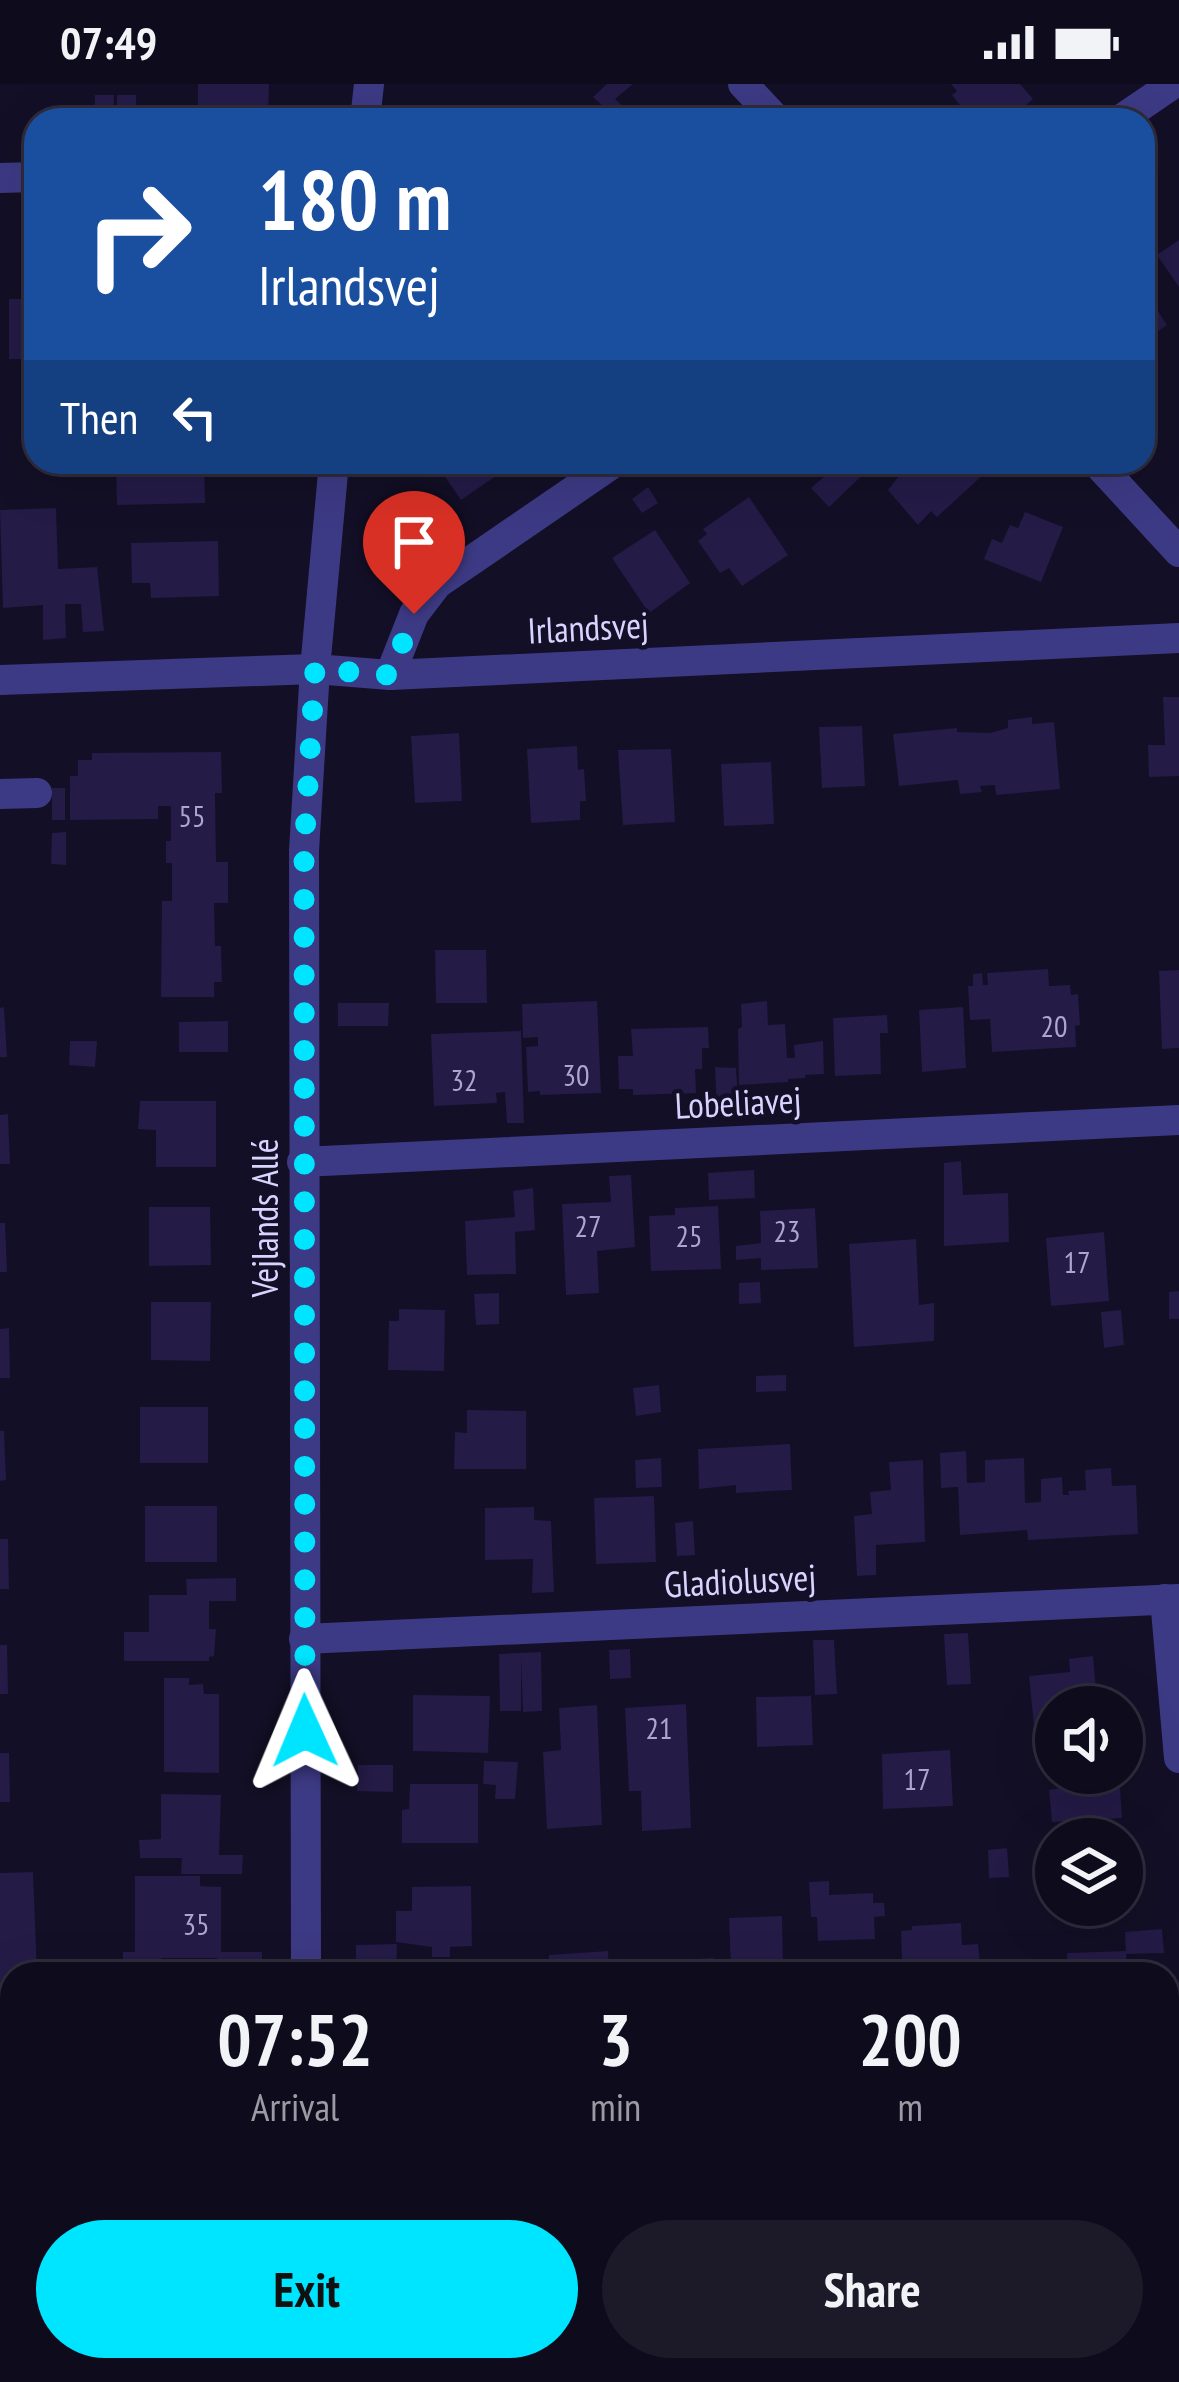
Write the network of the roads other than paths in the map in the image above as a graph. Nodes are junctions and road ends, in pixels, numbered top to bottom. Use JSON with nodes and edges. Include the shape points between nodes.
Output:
{"nodes":[{"id":1,"x":743,"y":84,"type":"edge"},
{"id":2,"x":1173,"y":84,"type":"edge"},
{"id":3,"x":766,"y":108,"type":"edge"},
{"id":4,"x":1138,"y":108,"type":"edge"},
{"id":5,"x":333,"y":474,"type":"edge"},
{"id":6,"x":598,"y":474,"type":"edge"},
{"id":7,"x":1107,"y":474,"type":"edge"},
{"id":8,"x":1179,"y":552,"type":"edge"},
{"id":9,"x":1179,"y":638,"type":"edge"},
{"id":10,"x":315,"y":669,"type":"junction"},
{"id":11,"x":390,"y":675,"type":"junction"},
{"id":12,"x":0,"y":680,"type":"edge"},
{"id":13,"x":37,"y":793,"type":"dead end"},
{"id":14,"x":0,"y":794,"type":"edge"},
{"id":15,"x":1179,"y":1120,"type":"edge"},
{"id":16,"x":302,"y":1162,"type":"junction"},
{"id":17,"x":1172,"y":1599,"type":"edge"},
{"id":18,"x":304,"y":1639,"type":"junction"},
{"id":19,"x":1179,"y":1758,"type":"edge"},
{"id":20,"x":305,"y":1962,"type":"edge"}],
"edges":[{"from":1,"to":3,"type":"street"},
{"from":2,"to":4,"type":"street"},
{"from":5,"to":10,"type":"street","name":"Vejlands Allé"},
{"from":6,"to":11,"type":"street","via":[[437,584],[414,614]]},
{"from":7,"to":8,"type":"street"},
{"from":9,"to":11,"type":"street","name":"Irlandsvej"},
{"from":10,"to":11,"type":"street","name":"Irlandsvej"},
{"from":10,"to":12,"type":"street","name":"Irlandsvej"},
{"from":10,"to":16,"type":"street","name":"Vejlands Allé","via":[[304,851]]},
{"from":13,"to":14,"type":"street"},
{"from":15,"to":16,"type":"street","name":"Lobeliavej"},
{"from":16,"to":18,"type":"street","name":"Vejlands Allé"},
{"from":17,"to":18,"type":"street","name":"Gladiolusvej"},
{"from":17,"to":19,"type":"street"},
{"from":18,"to":20,"type":"street","name":"Vejlands Allé"}]}
